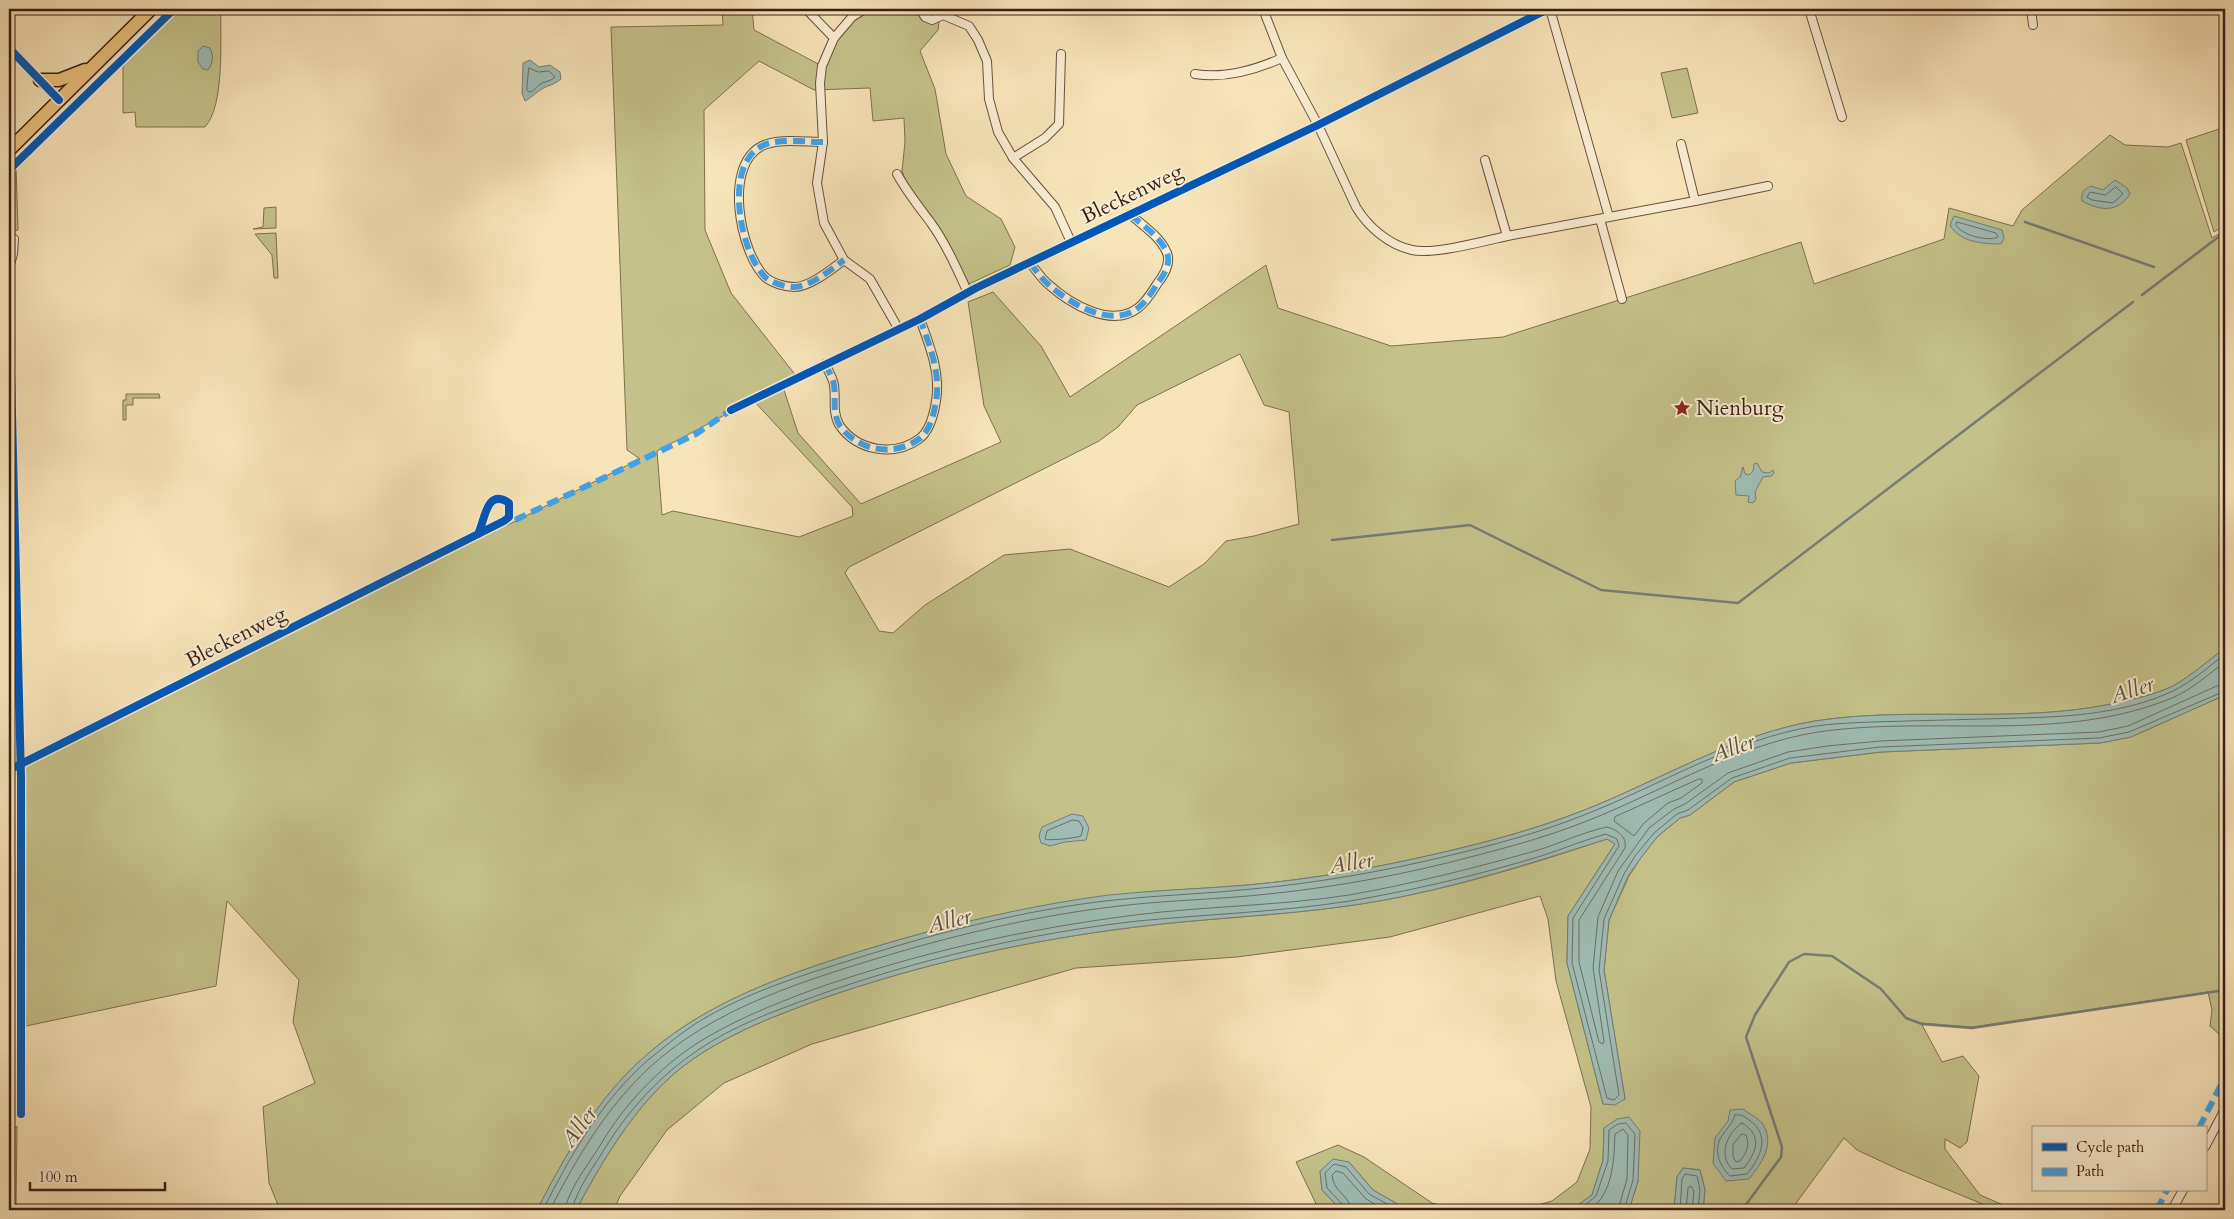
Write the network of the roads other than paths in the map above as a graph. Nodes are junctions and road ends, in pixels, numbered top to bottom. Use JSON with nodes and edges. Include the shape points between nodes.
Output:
{"nodes":[{"id":1,"x":151,"y":9,"type":"edge"},
{"id":2,"x":806,"y":9,"type":"edge"},
{"id":3,"x":864,"y":9,"type":"edge"},
{"id":4,"x":920,"y":9,"type":"edge"},
{"id":5,"x":1263,"y":9,"type":"edge"},
{"id":6,"x":1549,"y":9,"type":"edge"},
{"id":7,"x":1810,"y":9,"type":"edge"},
{"id":8,"x":2031,"y":9,"type":"edge"},
{"id":9,"x":944,"y":12,"type":"edge"},
{"id":10,"x":2032,"y":25,"type":"dead end"},
{"id":11,"x":834,"y":38,"type":"junction"},
{"id":12,"x":9,"y":48,"type":"edge"},
{"id":13,"x":1061,"y":54,"type":"dead end"},
{"id":14,"x":1282,"y":58,"type":"junction"},
{"id":15,"x":94,"y":66,"type":"junction"},
{"id":16,"x":1195,"y":74,"type":"dead end"},
{"id":17,"x":40,"y":80,"type":"junction"},
{"id":18,"x":59,"y":100,"type":"junction"},
{"id":19,"x":1842,"y":117,"type":"dead end"},
{"id":20,"x":1318,"y":125,"type":"junction"},
{"id":21,"x":822,"y":142,"type":"junction"},
{"id":22,"x":1680,"y":144,"type":"dead end"},
{"id":23,"x":9,"y":150,"type":"edge"},
{"id":24,"x":1013,"y":158,"type":"junction"},
{"id":25,"x":1484,"y":160,"type":"dead end"},
{"id":26,"x":897,"y":174,"type":"dead end"},
{"id":27,"x":1768,"y":186,"type":"dead end"},
{"id":28,"x":1695,"y":201,"type":"junction"},
{"id":29,"x":1130,"y":214,"type":"junction"},
{"id":30,"x":1609,"y":217,"type":"junction"},
{"id":31,"x":1600,"y":219,"type":"junction"},
{"id":32,"x":1508,"y":236,"type":"junction"},
{"id":33,"x":14,"y":239,"type":"dead end"},
{"id":34,"x":1071,"y":242,"type":"junction"},
{"id":35,"x":844,"y":260,"type":"junction"},
{"id":36,"x":1030,"y":263,"type":"junction"},
{"id":37,"x":9,"y":268,"type":"edge"},
{"id":38,"x":9,"y":292,"type":"edge"},
{"id":39,"x":968,"y":293,"type":"junction"},
{"id":40,"x":1622,"y":299,"type":"dead end"},
{"id":41,"x":920,"y":319,"type":"junction"},
{"id":42,"x":898,"y":328,"type":"junction"},
{"id":43,"x":825,"y":364,"type":"junction"},
{"id":44,"x":731,"y":410,"type":"dead end"},
{"id":45,"x":478,"y":534,"type":"junction"},
{"id":46,"x":20,"y":764,"type":"junction"},
{"id":47,"x":9,"y":770,"type":"edge"},
{"id":48,"x":2225,"y":1109,"type":"edge"},
{"id":49,"x":21,"y":1114,"type":"dead end"},
{"id":50,"x":2206,"y":1145,"type":"edge"},
{"id":51,"x":2182,"y":1192,"type":"edge"},
{"id":52,"x":2172,"y":1210,"type":"edge"}],
"edges":[{"from":1,"to":15,"type":"main road"},
{"from":2,"to":11,"type":"street"},
{"from":3,"to":11,"type":"street"},
{"from":4,"to":9,"type":"street","via":[[924,17],[932,20]]},
{"from":5,"to":14,"type":"street"},
{"from":6,"to":20,"type":"street","name":"Bleckenweg"},
{"from":6,"to":30,"type":"street"},
{"from":7,"to":19,"type":"street"},
{"from":8,"to":10,"type":"street"},
{"from":9,"to":24,"type":"street","via":[[969,26],[978,40],[987,61],[990,99],[998,132]]},
{"from":11,"to":21,"type":"street","via":[[820,75]]},
{"from":12,"to":17,"type":"street"},
{"from":13,"to":24,"type":"street","via":[[1059,124],[1045,138]]},
{"from":14,"to":16,"type":"street","via":[[1241,73]]},
{"from":14,"to":20,"type":"street"},
{"from":15,"to":17,"type":"main road","via":[[59,80]]},
{"from":15,"to":18,"type":"main road"},
{"from":17,"to":18,"type":"street"},
{"from":18,"to":23,"type":"main road"},
{"from":20,"to":29,"type":"street","name":"Bleckenweg"},
{"from":20,"to":32,"type":"street","via":[[1356,207],[1379,235],[1413,251],[1443,250]]},
{"from":21,"to":35,"type":"street","via":[[817,183],[822,215]]},
{"from":21,"to":35,"type":"street","via":[[774,142],[761,146],[746,160],[740,176],[739,198],[744,231],[752,259],[766,279],[780,285],[796,287],[818,278]]},
{"from":22,"to":28,"type":"street"},
{"from":24,"to":34,"type":"street","via":[[1055,207]]},
{"from":25,"to":32,"type":"street"},
{"from":26,"to":39,"type":"street","via":[[912,200],[932,224]]},
{"from":27,"to":28,"type":"street"},
{"from":28,"to":30,"type":"street"},
{"from":29,"to":34,"type":"street","name":"Bleckenweg"},
{"from":29,"to":36,"type":"street","via":[[1162,242],[1168,255],[1168,267],[1138,309],[1110,316],[1096,313],[1066,298]]},
{"from":30,"to":31,"type":"street"},
{"from":31,"to":32,"type":"street"},
{"from":31,"to":40,"type":"street"},
{"from":33,"to":37,"type":"street"},
{"from":34,"to":36,"type":"street","name":"Bleckenweg"},
{"from":35,"to":42,"type":"street","via":[[870,279]]},
{"from":36,"to":39,"type":"street","name":"Bleckenweg"},
{"from":38,"to":46,"type":"street"},
{"from":39,"to":41,"type":"street","name":"Bleckenweg"},
{"from":41,"to":42,"type":"street","name":"Bleckenweg"},
{"from":41,"to":43,"type":"street","via":[[935,362],[937,399],[930,424],[920,438],[896,449],[873,449],[856,441],[840,426],[834,406],[834,384]]},
{"from":42,"to":43,"type":"street","name":"Bleckenweg"},
{"from":43,"to":44,"type":"street","name":"Bleckenweg"},
{"from":45,"to":45,"type":"street","name":"Bleckenweg","via":[[489,504],[496,499],[509,503],[512,519]]},
{"from":45,"to":46,"type":"street","name":"Bleckenweg"},
{"from":46,"to":47,"type":"street","name":"Bleckenweg"},
{"from":46,"to":49,"type":"street"},
{"from":48,"to":50,"type":"street"},
{"from":51,"to":52,"type":"street"}]}
